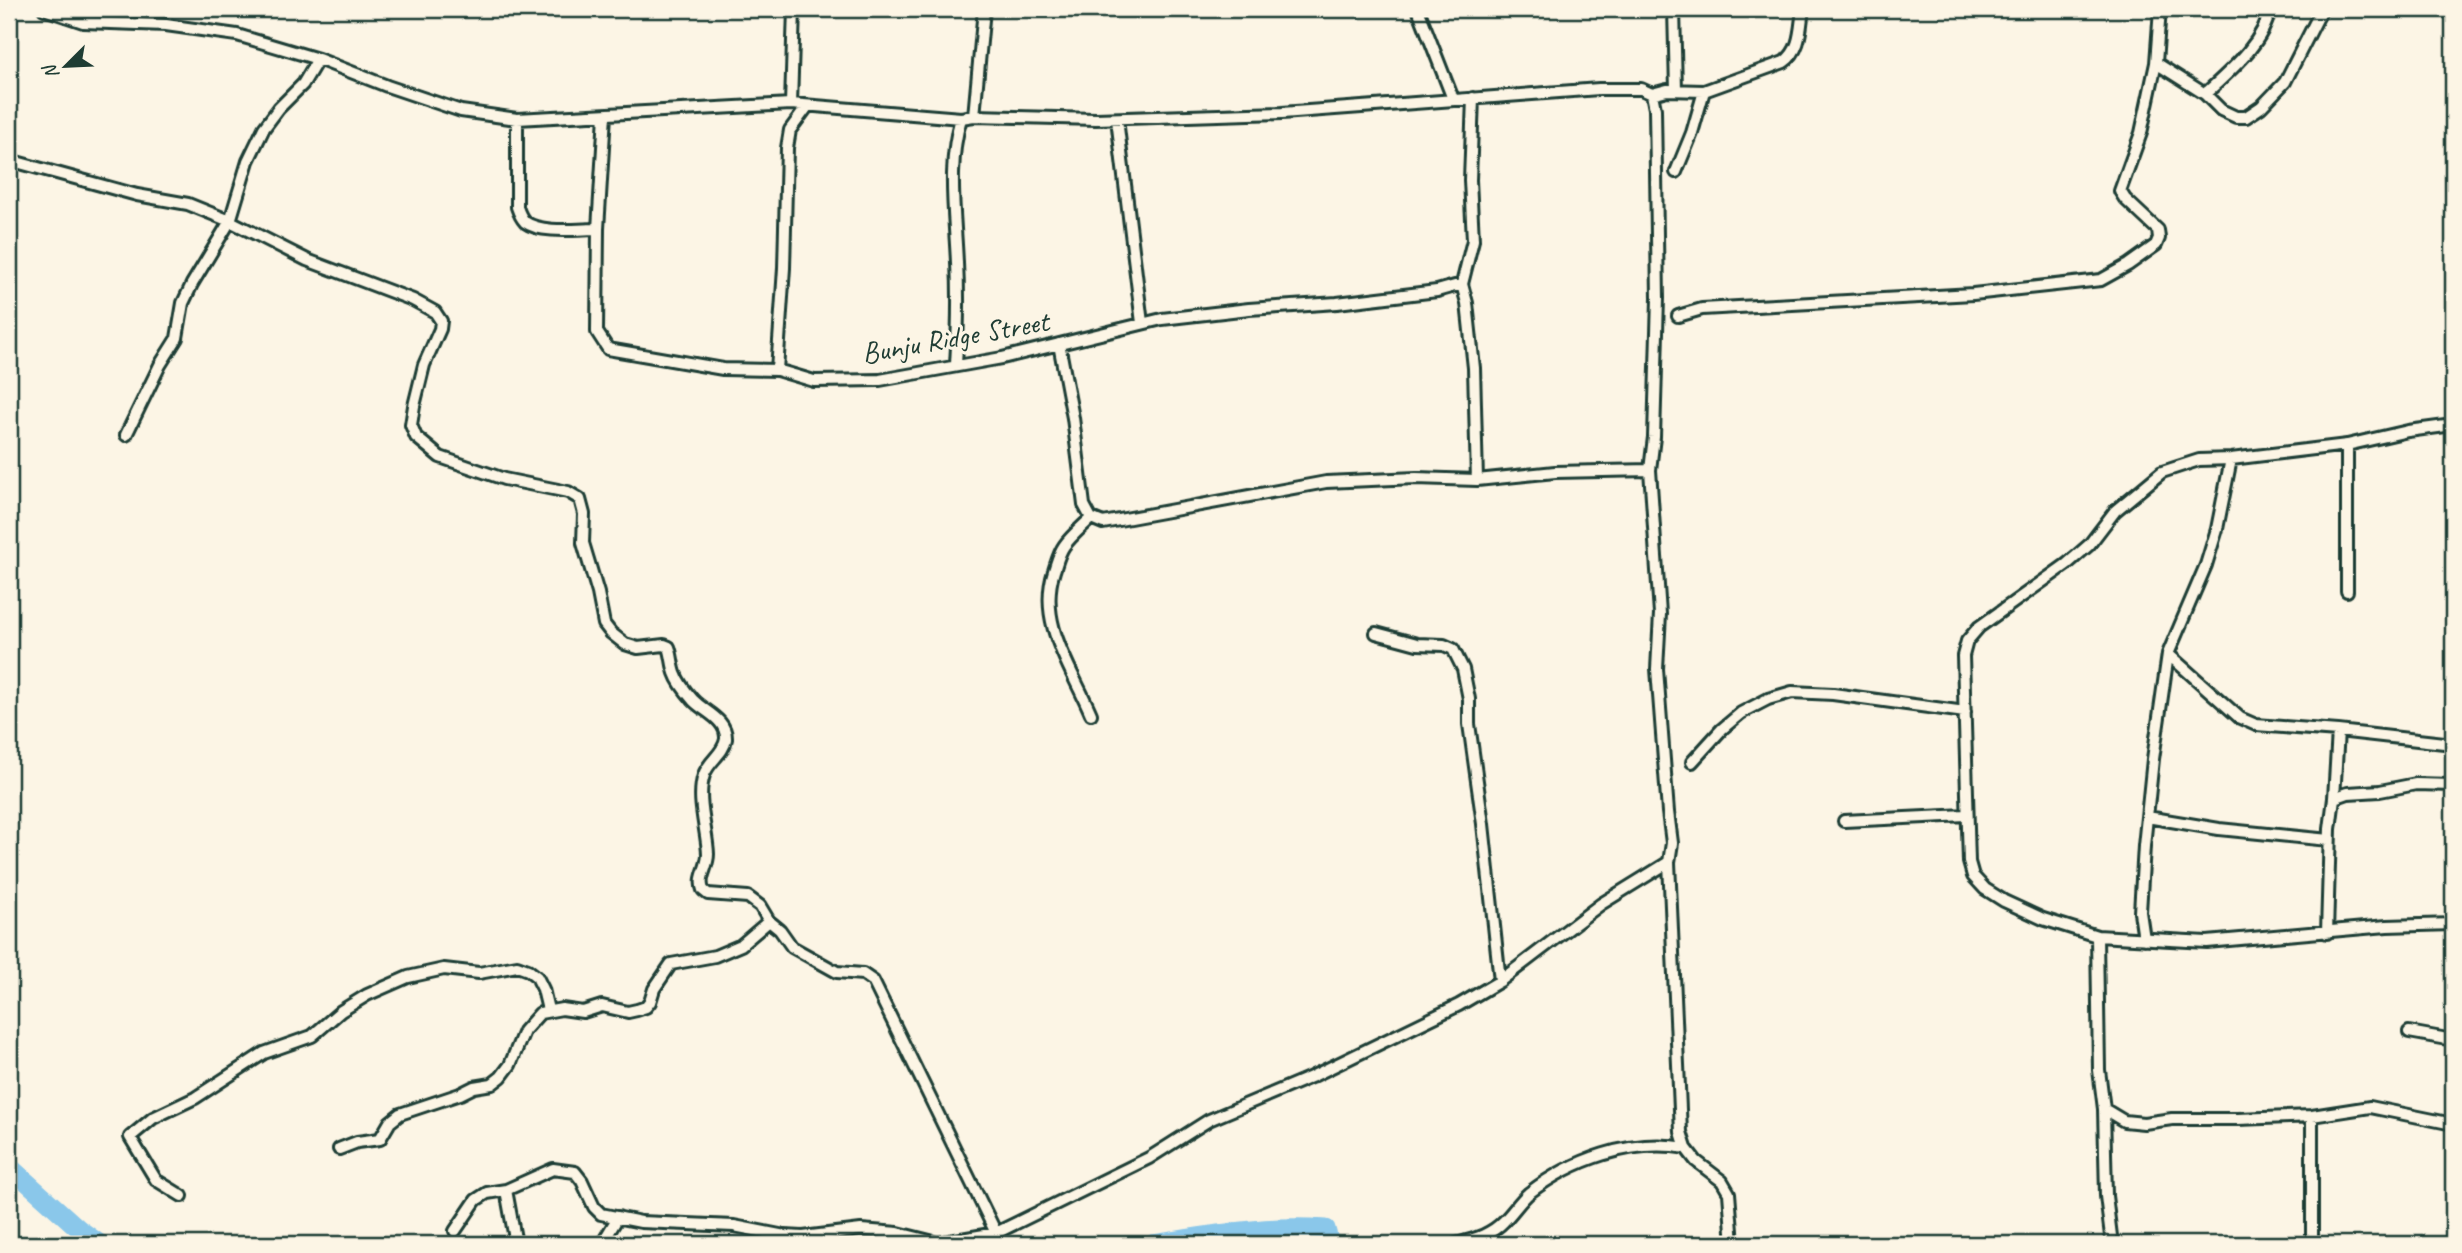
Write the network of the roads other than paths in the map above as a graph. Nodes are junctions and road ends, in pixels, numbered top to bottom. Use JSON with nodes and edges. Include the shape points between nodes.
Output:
{"nodes":[{"id":1,"x":44,"y":9,"type":"edge"},
{"id":2,"x":794,"y":9,"type":"edge"},
{"id":3,"x":984,"y":9,"type":"edge"},
{"id":4,"x":1418,"y":9,"type":"edge"},
{"id":5,"x":1674,"y":9,"type":"edge"},
{"id":6,"x":1803,"y":9,"type":"edge"},
{"id":7,"x":2160,"y":9,"type":"edge"},
{"id":8,"x":2270,"y":9,"type":"edge"},
{"id":9,"x":2322,"y":9,"type":"edge"},
{"id":10,"x":318,"y":59,"type":"junction"},
{"id":11,"x":2156,"y":63,"type":"junction"},
{"id":12,"x":1676,"y":90,"type":"junction"},
{"id":13,"x":1704,"y":92,"type":"junction"},
{"id":14,"x":1652,"y":94,"type":"junction"},
{"id":15,"x":2205,"y":94,"type":"junction"},
{"id":16,"x":1473,"y":98,"type":"junction"},
{"id":17,"x":1453,"y":99,"type":"junction"},
{"id":18,"x":791,"y":104,"type":"junction"},
{"id":19,"x":807,"y":107,"type":"junction"},
{"id":20,"x":605,"y":115,"type":"junction"},
{"id":21,"x":974,"y":116,"type":"junction"},
{"id":22,"x":961,"y":118,"type":"junction"},
{"id":23,"x":517,"y":119,"type":"junction"},
{"id":24,"x":1117,"y":119,"type":"junction"},
{"id":25,"x":9,"y":160,"type":"edge"},
{"id":26,"x":1676,"y":172,"type":"dead end"},
{"id":27,"x":230,"y":221,"type":"junction"},
{"id":28,"x":598,"y":229,"type":"junction"},
{"id":29,"x":1462,"y":284,"type":"junction"},
{"id":30,"x":1678,"y":316,"type":"dead end"},
{"id":31,"x":1142,"y":323,"type":"junction"},
{"id":32,"x":1059,"y":344,"type":"junction"},
{"id":33,"x":957,"y":365,"type":"junction"},
{"id":34,"x":777,"y":370,"type":"junction"},
{"id":35,"x":2453,"y":425,"type":"edge"},
{"id":36,"x":126,"y":435,"type":"dead end"},
{"id":37,"x":2347,"y":445,"type":"junction"},
{"id":38,"x":2231,"y":460,"type":"junction"},
{"id":39,"x":1650,"y":470,"type":"junction"},
{"id":40,"x":1477,"y":480,"type":"junction"},
{"id":41,"x":1091,"y":518,"type":"junction"},
{"id":42,"x":2347,"y":591,"type":"dead end"},
{"id":43,"x":1376,"y":634,"type":"dead end"},
{"id":44,"x":2168,"y":654,"type":"junction"},
{"id":45,"x":1965,"y":712,"type":"junction"},
{"id":46,"x":1091,"y":714,"type":"dead end"},
{"id":47,"x":2337,"y":731,"type":"junction"},
{"id":48,"x":2453,"y":744,"type":"edge"},
{"id":49,"x":1692,"y":762,"type":"dead end"},
{"id":50,"x":2453,"y":785,"type":"edge"},
{"id":51,"x":2334,"y":798,"type":"junction"},
{"id":52,"x":1966,"y":815,"type":"junction"},
{"id":53,"x":2147,"y":817,"type":"junction"},
{"id":54,"x":1844,"y":821,"type":"dead end"},
{"id":55,"x":2329,"y":840,"type":"junction"},
{"id":56,"x":1669,"y":862,"type":"junction"},
{"id":57,"x":769,"y":921,"type":"junction"},
{"id":58,"x":2453,"y":924,"type":"edge"},
{"id":59,"x":2327,"y":933,"type":"junction"},
{"id":60,"x":2097,"y":936,"type":"junction"},
{"id":61,"x":2144,"y":939,"type":"junction"},
{"id":62,"x":1500,"y":981,"type":"junction"},
{"id":63,"x":548,"y":1010,"type":"junction"},
{"id":64,"x":2409,"y":1032,"type":"dead end"},
{"id":65,"x":2453,"y":1040,"type":"edge"},
{"id":66,"x":2104,"y":1109,"type":"junction"},
{"id":67,"x":2312,"y":1116,"type":"junction"},
{"id":68,"x":2453,"y":1124,"type":"edge"},
{"id":69,"x":1685,"y":1148,"type":"junction"},
{"id":70,"x":339,"y":1149,"type":"dead end"},
{"id":71,"x":506,"y":1190,"type":"junction"},
{"id":72,"x":182,"y":1196,"type":"dead end"},
{"id":73,"x":618,"y":1217,"type":"junction"},
{"id":74,"x":455,"y":1231,"type":"dead end"},
{"id":75,"x":996,"y":1233,"type":"junction"},
{"id":76,"x":516,"y":1244,"type":"edge"},
{"id":77,"x":602,"y":1244,"type":"edge"},
{"id":78,"x":938,"y":1244,"type":"edge"},
{"id":79,"x":1456,"y":1244,"type":"edge"},
{"id":80,"x":1733,"y":1244,"type":"edge"},
{"id":81,"x":2112,"y":1244,"type":"edge"},
{"id":82,"x":2312,"y":1244,"type":"edge"}],
"edges":[{"from":1,"to":10,"type":"street","via":[[83,22],[166,25],[237,35]]},
{"from":2,"to":18,"type":"street"},
{"from":3,"to":21,"type":"street"},
{"from":4,"to":17,"type":"street"},
{"from":5,"to":12,"type":"street"},
{"from":6,"to":13,"type":"street","via":[[1793,55]]},
{"from":7,"to":11,"type":"street"},
{"from":8,"to":15,"type":"street","via":[[2259,36]]},
{"from":9,"to":15,"type":"street","via":[[2286,82],[2261,107],[2246,117],[2236,117]]},
{"from":10,"to":23,"type":"street","via":[[461,111]]},
{"from":10,"to":27,"type":"street","via":[[303,84],[264,128],[248,160]]},
{"from":11,"to":15,"type":"street"},
{"from":11,"to":30,"type":"street","via":[[2141,133],[2120,191],[2158,230],[2159,238],[2156,245],[2114,274],[2076,284],[1702,309]]},
{"from":12,"to":13,"type":"street"},
{"from":12,"to":14,"type":"street"},
{"from":13,"to":26,"type":"street"},
{"from":14,"to":16,"type":"street","via":[[1641,89],[1599,89]]},
{"from":14,"to":39,"type":"street","via":[[1658,299]]},
{"from":16,"to":17,"type":"street"},
{"from":16,"to":29,"type":"street","via":[[1473,240]]},
{"from":17,"to":24,"type":"street","via":[[1282,113]]},
{"from":18,"to":19,"type":"street"},
{"from":18,"to":20,"type":"street"},
{"from":19,"to":22,"type":"street"},
{"from":19,"to":34,"type":"street","via":[[790,130],[787,148]]},
{"from":20,"to":23,"type":"street"},
{"from":20,"to":28,"type":"street","name":"Bunju Ridge Street"},
{"from":21,"to":22,"type":"street"},
{"from":21,"to":24,"type":"street"},
{"from":22,"to":33,"type":"street","via":[[953,153]]},
{"from":23,"to":28,"type":"street","via":[[517,207],[523,220],[550,230]]},
{"from":24,"to":31,"type":"street"},
{"from":25,"to":27,"type":"street","via":[[188,204]]},
{"from":27,"to":36,"type":"street","via":[[192,284],[177,338]]},
{"from":27,"to":57,"type":"street","via":[[307,260],[435,312],[440,329],[424,365],[414,406],[411,425],[416,437],[440,457],[504,480],[568,492],[580,499],[583,543],[604,624],[625,644],[669,647],[683,687],[724,729],[720,754],[704,773],[701,790],[708,859],[701,879],[703,890],[748,897]]},
{"from":28,"to":34,"type":"street","name":"Bunju Ridge Street","via":[[597,332],[608,349],[723,369]]},
{"from":29,"to":31,"type":"street","name":"Bunju Ridge Street","via":[[1337,303],[1205,313]]},
{"from":29,"to":40,"type":"street","via":[[1474,368]]},
{"from":31,"to":32,"type":"street","name":"Bunju Ridge Street"},
{"from":32,"to":33,"type":"street","name":"Bunju Ridge Street"},
{"from":32,"to":41,"type":"street","via":[[1084,505]]},
{"from":33,"to":34,"type":"street","name":"Bunju Ridge Street","via":[[880,380],[814,381]]},
{"from":35,"to":37,"type":"street"},
{"from":37,"to":38,"type":"street"},
{"from":37,"to":42,"type":"street"},
{"from":38,"to":44,"type":"street","via":[[2213,541]]},
{"from":38,"to":45,"type":"street","via":[[2199,460],[2162,472],[2115,510],[2089,545],[2067,564],[1979,627],[1967,641],[1963,656]]},
{"from":39,"to":40,"type":"street"},
{"from":39,"to":56,"type":"street","via":[[1660,614],[1657,669],[1672,843]]},
{"from":40,"to":41,"type":"street","via":[[1326,482],[1103,523]]},
{"from":41,"to":46,"type":"street","via":[[1064,546],[1052,578],[1050,618]]},
{"from":43,"to":62,"type":"street","via":[[1444,645],[1458,655],[1463,668]]},
{"from":44,"to":47,"type":"street","via":[[2249,723]]},
{"from":44,"to":53,"type":"street"},
{"from":45,"to":49,"type":"street","via":[[1792,692],[1741,713]]},
{"from":45,"to":52,"type":"street"},
{"from":47,"to":48,"type":"street"},
{"from":47,"to":51,"type":"street"},
{"from":50,"to":51,"type":"street","via":[[2416,784]]},
{"from":51,"to":55,"type":"street"},
{"from":52,"to":54,"type":"street"},
{"from":52,"to":60,"type":"street","via":[[1969,862],[1973,876],[1985,889],[2043,919]]},
{"from":53,"to":55,"type":"street"},
{"from":53,"to":61,"type":"street","via":[[2141,884]]},
{"from":55,"to":59,"type":"street"},
{"from":56,"to":62,"type":"street","via":[[1601,904]]},
{"from":56,"to":69,"type":"street"},
{"from":57,"to":63,"type":"street","via":[[741,945],[715,956],[671,964],[646,1007],[628,1012],[602,1006],[583,1012]]},
{"from":57,"to":75,"type":"street","via":[[792,947],[837,972],[863,974],[873,981]]},
{"from":58,"to":59,"type":"street"},
{"from":59,"to":61,"type":"street","via":[[2207,942]]},
{"from":60,"to":61,"type":"street"},
{"from":60,"to":66,"type":"street"},
{"from":62,"to":75,"type":"street","via":[[1320,1073],[1209,1120],[1149,1158]]},
{"from":63,"to":70,"type":"street","via":[[533,1019],[510,1065],[492,1084],[400,1114],[380,1139]]},
{"from":63,"to":72,"type":"street","via":[[537,977],[517,966],[479,974],[444,970],[408,977],[368,995],[312,1036],[264,1053],[195,1098],[153,1118],[130,1137],[156,1180]]},
{"from":64,"to":65,"type":"street"},
{"from":66,"to":67,"type":"street","via":[[2133,1122]]},
{"from":66,"to":81,"type":"street"},
{"from":67,"to":68,"type":"street","via":[[2370,1107]]},
{"from":67,"to":82,"type":"street"},
{"from":69,"to":79,"type":"street","via":[[1630,1148],[1572,1166],[1527,1195],[1494,1230]]},
{"from":69,"to":80,"type":"street","via":[[1729,1193]]},
{"from":71,"to":73,"type":"street","via":[[553,1169],[575,1172],[594,1207],[601,1214]]},
{"from":71,"to":74,"type":"street","via":[[476,1200]]},
{"from":71,"to":76,"type":"street"},
{"from":73,"to":77,"type":"street"},
{"from":73,"to":78,"type":"street","via":[[734,1226],[794,1236],[886,1232]]},
{"from":75,"to":78,"type":"street"}]}
